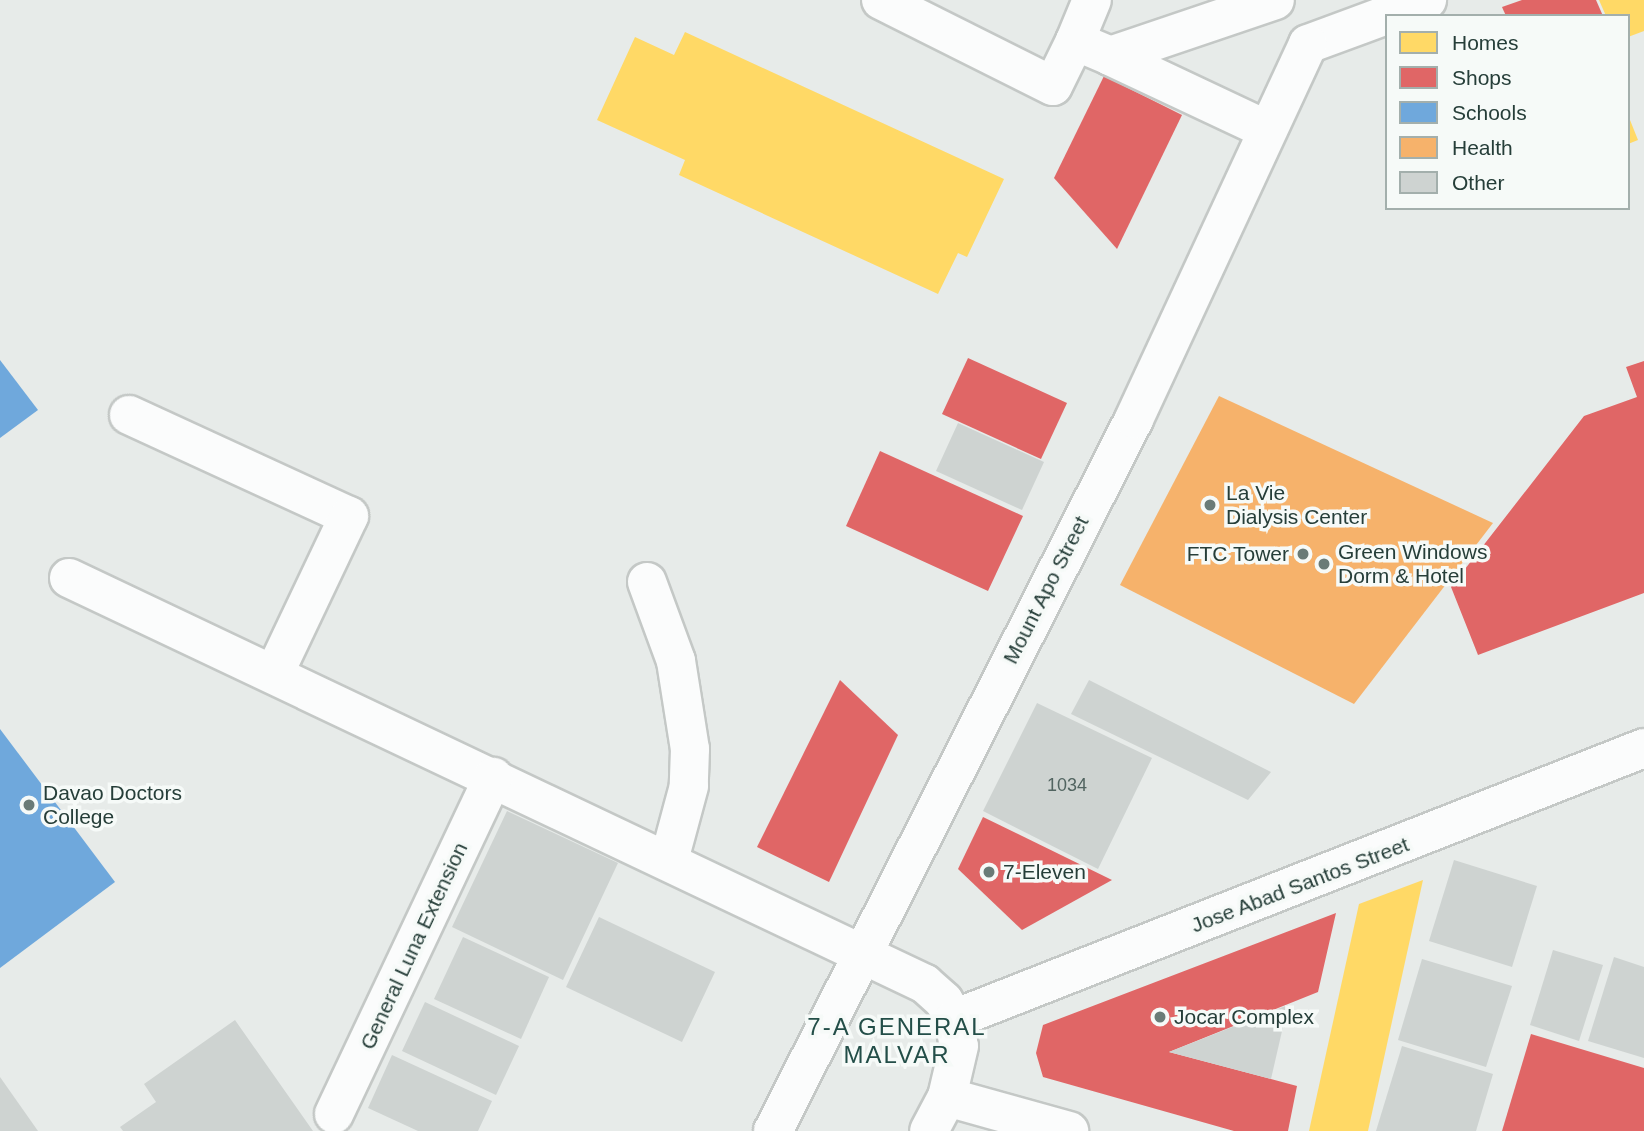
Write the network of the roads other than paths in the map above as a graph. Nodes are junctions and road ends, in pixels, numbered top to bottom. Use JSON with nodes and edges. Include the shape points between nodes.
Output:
{"nodes":[{"id":1,"x":881,"y":0,"type":"edge"},
{"id":2,"x":1092,"y":0,"type":"edge"},
{"id":3,"x":1275,"y":0,"type":"edge"},
{"id":4,"x":1292,"y":0,"type":"edge"},
{"id":5,"x":1427,"y":0,"type":"edge"},
{"id":6,"x":1389,"y":14,"type":"edge"},
{"id":7,"x":1385,"y":16,"type":"edge"},
{"id":8,"x":1075,"y":41,"type":"junction"},
{"id":9,"x":1308,"y":44,"type":"junction"},
{"id":10,"x":1110,"y":56,"type":"junction"},
{"id":11,"x":1267,"y":131,"type":"junction"},
{"id":12,"x":130,"y":415,"type":"dead end"},
{"id":13,"x":69,"y":578,"type":"dead end"},
{"id":14,"x":647,"y":582,"type":"dead end"},
{"id":15,"x":274,"y":674,"type":"junction"},
{"id":16,"x":1644,"y":748,"type":"edge"},
{"id":17,"x":494,"y":777,"type":"junction"},
{"id":18,"x":669,"y":860,"type":"junction"},
{"id":19,"x":863,"y":951,"type":"junction"},
{"id":20,"x":954,"y":1019,"type":"junction"},
{"id":21,"x":947,"y":1097,"type":"junction"},
{"id":22,"x":334,"y":1114,"type":"dead end"},
{"id":23,"x":774,"y":1131,"type":"edge"},
{"id":24,"x":929,"y":1131,"type":"edge"},
{"id":25,"x":1069,"y":1131,"type":"edge"}],
"edges":[{"from":1,"to":8,"type":"street","via":[[1053,86]]},
{"from":2,"to":8,"type":"street"},
{"from":3,"to":10,"type":"street"},
{"from":4,"to":9,"type":"street"},
{"from":5,"to":6,"type":"street"},
{"from":7,"to":9,"type":"street"},
{"from":8,"to":10,"type":"street"},
{"from":9,"to":11,"type":"street","name":"Mount Apo Street"},
{"from":10,"to":11,"type":"street"},
{"from":11,"to":19,"type":"street","name":"Mount Apo Street","via":[[1134,419]]},
{"from":12,"to":15,"type":"street","via":[[349,516]]},
{"from":13,"to":15,"type":"street"},
{"from":14,"to":18,"type":"street","via":[[676,661],[690,749],[689,786]]},
{"from":15,"to":17,"type":"street"},
{"from":16,"to":20,"type":"street","name":"Jose Abad Santos Street"},
{"from":17,"to":18,"type":"street"},
{"from":17,"to":22,"type":"street","name":"General Luna Extension"},
{"from":18,"to":19,"type":"street"},
{"from":19,"to":20,"type":"street","via":[[925,984],[944,1000]]},
{"from":19,"to":23,"type":"street","name":"Mount Apo Street"},
{"from":20,"to":21,"type":"street","via":[[959,1045]]},
{"from":21,"to":24,"type":"street"},
{"from":21,"to":25,"type":"street"}]}
